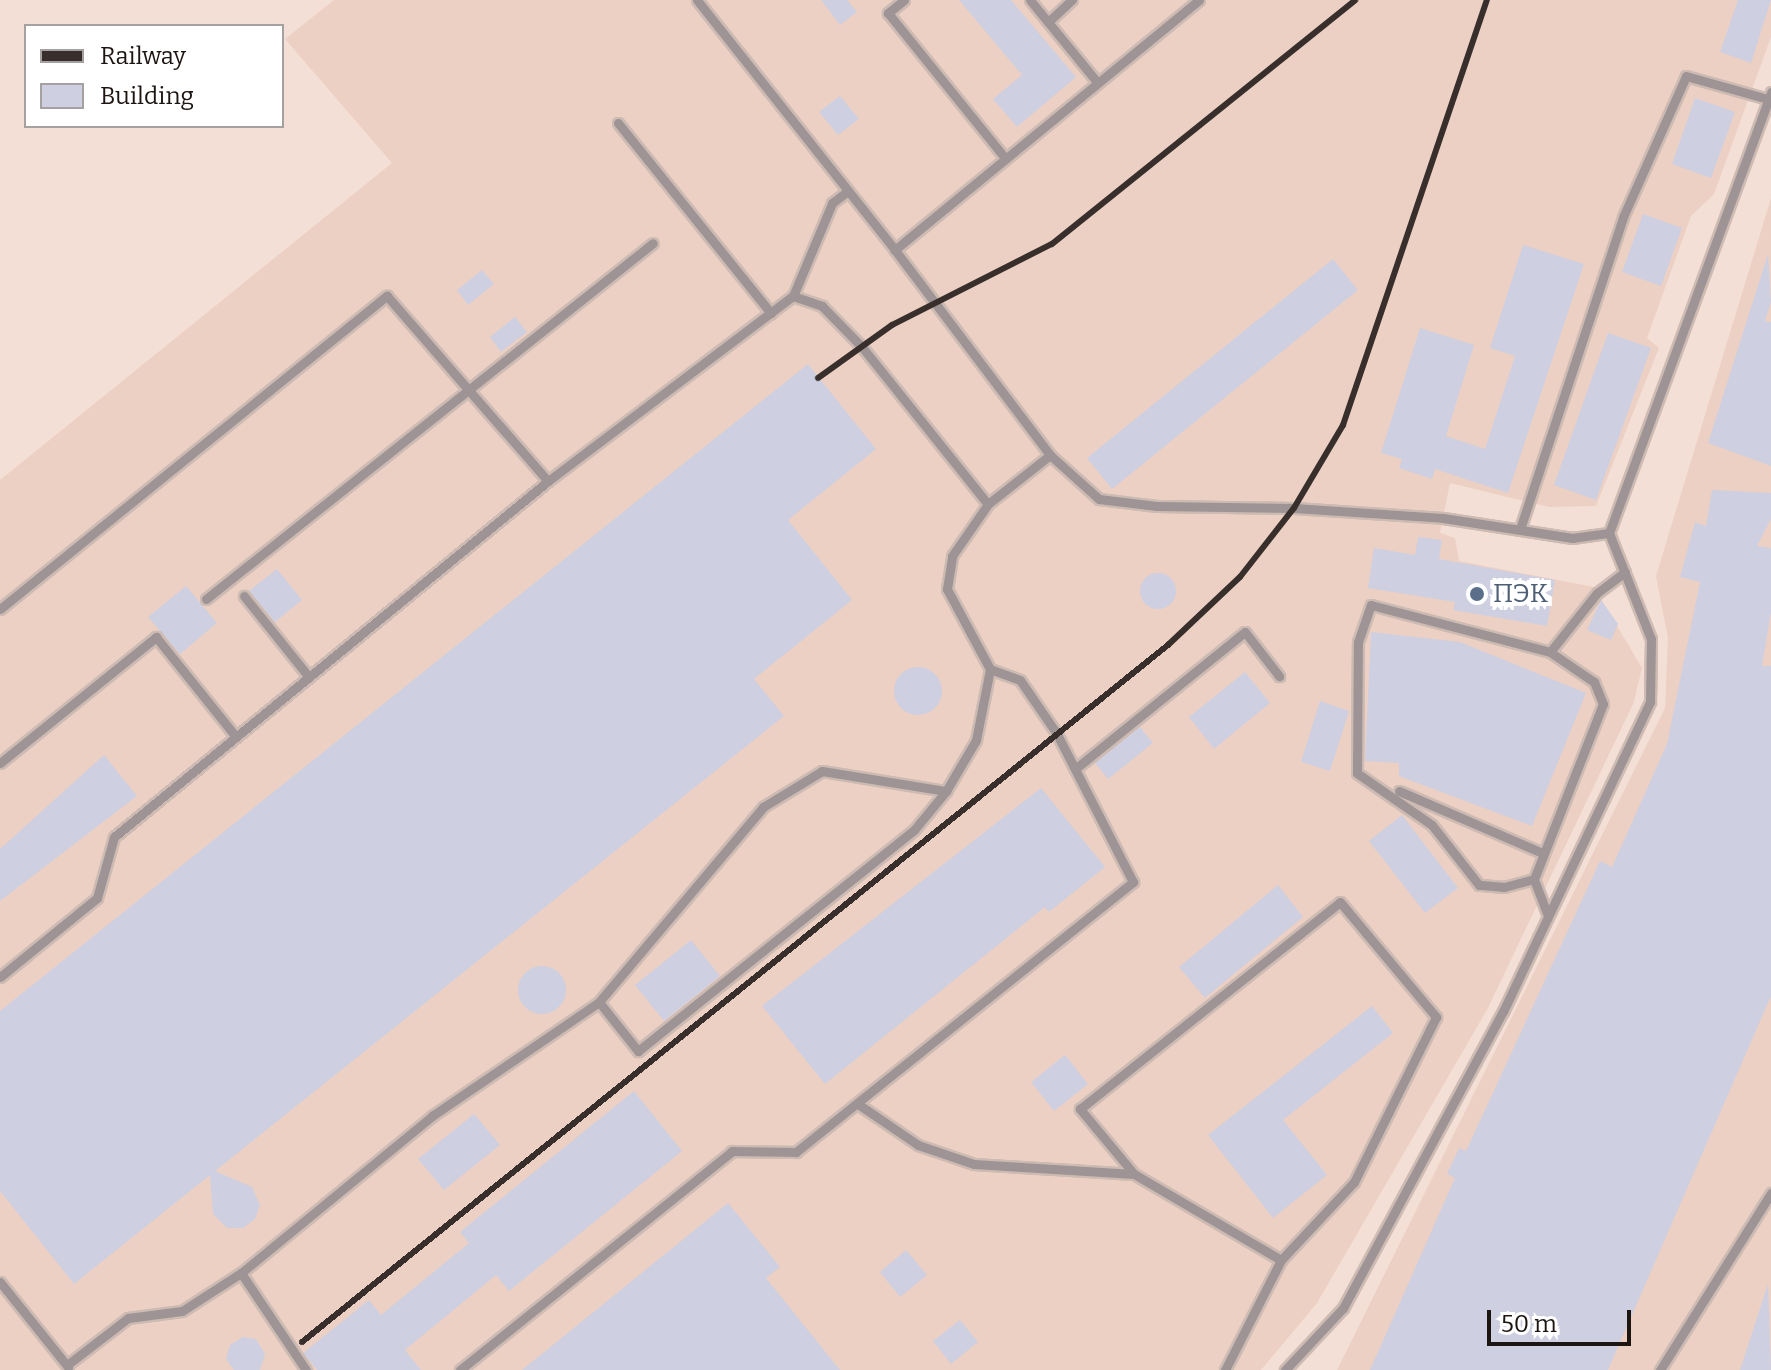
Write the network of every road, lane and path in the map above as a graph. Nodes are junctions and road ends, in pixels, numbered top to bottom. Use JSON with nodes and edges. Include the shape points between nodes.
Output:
{"nodes":[{"id":1,"x":697,"y":0,"type":"edge"},
{"id":2,"x":904,"y":0,"type":"edge"},
{"id":3,"x":1030,"y":0,"type":"edge"},
{"id":4,"x":1072,"y":0,"type":"edge"},
{"id":5,"x":1199,"y":0,"type":"edge"},
{"id":6,"x":1048,"y":22,"type":"junction"},
{"id":7,"x":1097,"y":82,"type":"junction"},
{"id":8,"x":1770,"y":96,"type":"edge"},
{"id":9,"x":618,"y":123,"type":"dead end"},
{"id":10,"x":1005,"y":158,"type":"junction"},
{"id":11,"x":848,"y":191,"type":"junction"},
{"id":12,"x":653,"y":243,"type":"dead end"},
{"id":13,"x":895,"y":250,"type":"junction"},
{"id":14,"x":793,"y":296,"type":"junction"},
{"id":15,"x":771,"y":313,"type":"junction"},
{"id":16,"x":464,"y":391,"type":"junction"},
{"id":17,"x":1050,"y":455,"type":"junction"},
{"id":18,"x":548,"y":481,"type":"junction"},
{"id":19,"x":988,"y":504,"type":"junction"},
{"id":20,"x":1521,"y":526,"type":"junction"},
{"id":21,"x":1609,"y":533,"type":"junction"},
{"id":22,"x":1625,"y":572,"type":"junction"},
{"id":23,"x":244,"y":596,"type":"dead end"},
{"id":24,"x":206,"y":599,"type":"dead end"},
{"id":25,"x":0,"y":609,"type":"edge"},
{"id":26,"x":1550,"y":652,"type":"junction"},
{"id":27,"x":990,"y":669,"type":"junction"},
{"id":28,"x":1279,"y":676,"type":"dead end"},
{"id":29,"x":309,"y":677,"type":"junction"},
{"id":30,"x":236,"y":737,"type":"junction"},
{"id":31,"x":0,"y":763,"type":"edge"},
{"id":32,"x":1075,"y":769,"type":"junction"},
{"id":33,"x":946,"y":791,"type":"junction"},
{"id":34,"x":1399,"y":791,"type":"dead end"},
{"id":35,"x":1542,"y":853,"type":"junction"},
{"id":36,"x":1534,"y":879,"type":"junction"},
{"id":37,"x":1548,"y":916,"type":"junction"},
{"id":38,"x":0,"y":977,"type":"edge"},
{"id":39,"x":599,"y":1002,"type":"junction"},
{"id":40,"x":858,"y":1104,"type":"junction"},
{"id":41,"x":1134,"y":1174,"type":"junction"},
{"id":42,"x":1771,"y":1193,"type":"edge"},
{"id":43,"x":1281,"y":1260,"type":"junction"},
{"id":44,"x":241,"y":1273,"type":"junction"},
{"id":45,"x":0,"y":1282,"type":"edge"},
{"id":46,"x":68,"y":1368,"type":"edge"},
{"id":47,"x":306,"y":1370,"type":"edge"},
{"id":48,"x":460,"y":1370,"type":"edge"},
{"id":49,"x":1225,"y":1370,"type":"edge"},
{"id":50,"x":1285,"y":1370,"type":"edge"},
{"id":51,"x":1660,"y":1370,"type":"edge"}],
"edges":[{"from":1,"to":11,"type":"lane"},
{"from":2,"to":10,"type":"lane","via":[[888,13]]},
{"from":3,"to":6,"type":"lane"},
{"from":4,"to":6,"type":"lane"},
{"from":5,"to":7,"type":"lane"},
{"from":6,"to":7,"type":"lane"},
{"from":7,"to":10,"type":"lane"},
{"from":8,"to":20,"type":"lane","via":[[1686,76],[1623,217]]},
{"from":8,"to":21,"type":"lane"},
{"from":9,"to":15,"type":"lane"},
{"from":10,"to":13,"type":"lane"},
{"from":11,"to":13,"type":"lane"},
{"from":11,"to":14,"type":"lane","via":[[832,203]]},
{"from":12,"to":16,"type":"lane"},
{"from":13,"to":17,"type":"lane"},
{"from":14,"to":15,"type":"lane"},
{"from":14,"to":19,"type":"lane","via":[[822,306],[862,347]]},
{"from":15,"to":18,"type":"lane"},
{"from":16,"to":18,"type":"lane"},
{"from":16,"to":24,"type":"lane"},
{"from":16,"to":25,"type":"lane","via":[[387,296]]},
{"from":17,"to":19,"type":"lane"},
{"from":17,"to":20,"type":"lane","via":[[1099,499]]},
{"from":18,"to":29,"type":"lane"},
{"from":19,"to":27,"type":"lane","via":[[952,556],[947,589]]},
{"from":20,"to":21,"type":"lane","via":[[1572,538]]},
{"from":21,"to":22,"type":"lane"},
{"from":22,"to":26,"type":"lane","via":[[1597,593]]},
{"from":22,"to":37,"type":"lane","via":[[1651,639],[1650,702]]},
{"from":23,"to":29,"type":"lane"},
{"from":26,"to":35,"type":"lane","via":[[1594,682],[1603,704]]},
{"from":26,"to":36,"type":"lane","via":[[1371,605],[1358,642],[1357,773],[1432,825],[1479,885],[1504,887]]},
{"from":27,"to":32,"type":"lane","via":[[1020,680]]},
{"from":27,"to":33,"type":"lane","via":[[976,740]]},
{"from":28,"to":32,"type":"lane","via":[[1245,632]]},
{"from":29,"to":30,"type":"lane"},
{"from":30,"to":31,"type":"lane","via":[[156,637]]},
{"from":30,"to":38,"type":"lane","via":[[114,837],[97,898]]},
{"from":32,"to":40,"type":"lane","via":[[1133,882]]},
{"from":33,"to":39,"type":"lane","via":[[822,771],[763,807]]},
{"from":33,"to":39,"type":"lane","via":[[914,830],[638,1051]]},
{"from":34,"to":35,"type":"lane"},
{"from":35,"to":36,"type":"lane"},
{"from":36,"to":37,"type":"lane"},
{"from":37,"to":50,"type":"lane","via":[[1503,1011],[1343,1308]]},
{"from":39,"to":44,"type":"lane","via":[[432,1116]]},
{"from":40,"to":41,"type":"lane","via":[[918,1145],[974,1164]]},
{"from":40,"to":48,"type":"lane","via":[[796,1152],[732,1151]]},
{"from":41,"to":43,"type":"lane"},
{"from":41,"to":43,"type":"lane","via":[[1080,1109],[1340,902],[1436,1017],[1354,1182]]},
{"from":42,"to":51,"type":"lane"},
{"from":43,"to":49,"type":"lane"},
{"from":44,"to":46,"type":"lane","via":[[182,1311],[128,1318]]},
{"from":44,"to":47,"type":"lane"},
{"from":45,"to":46,"type":"lane"}]}
